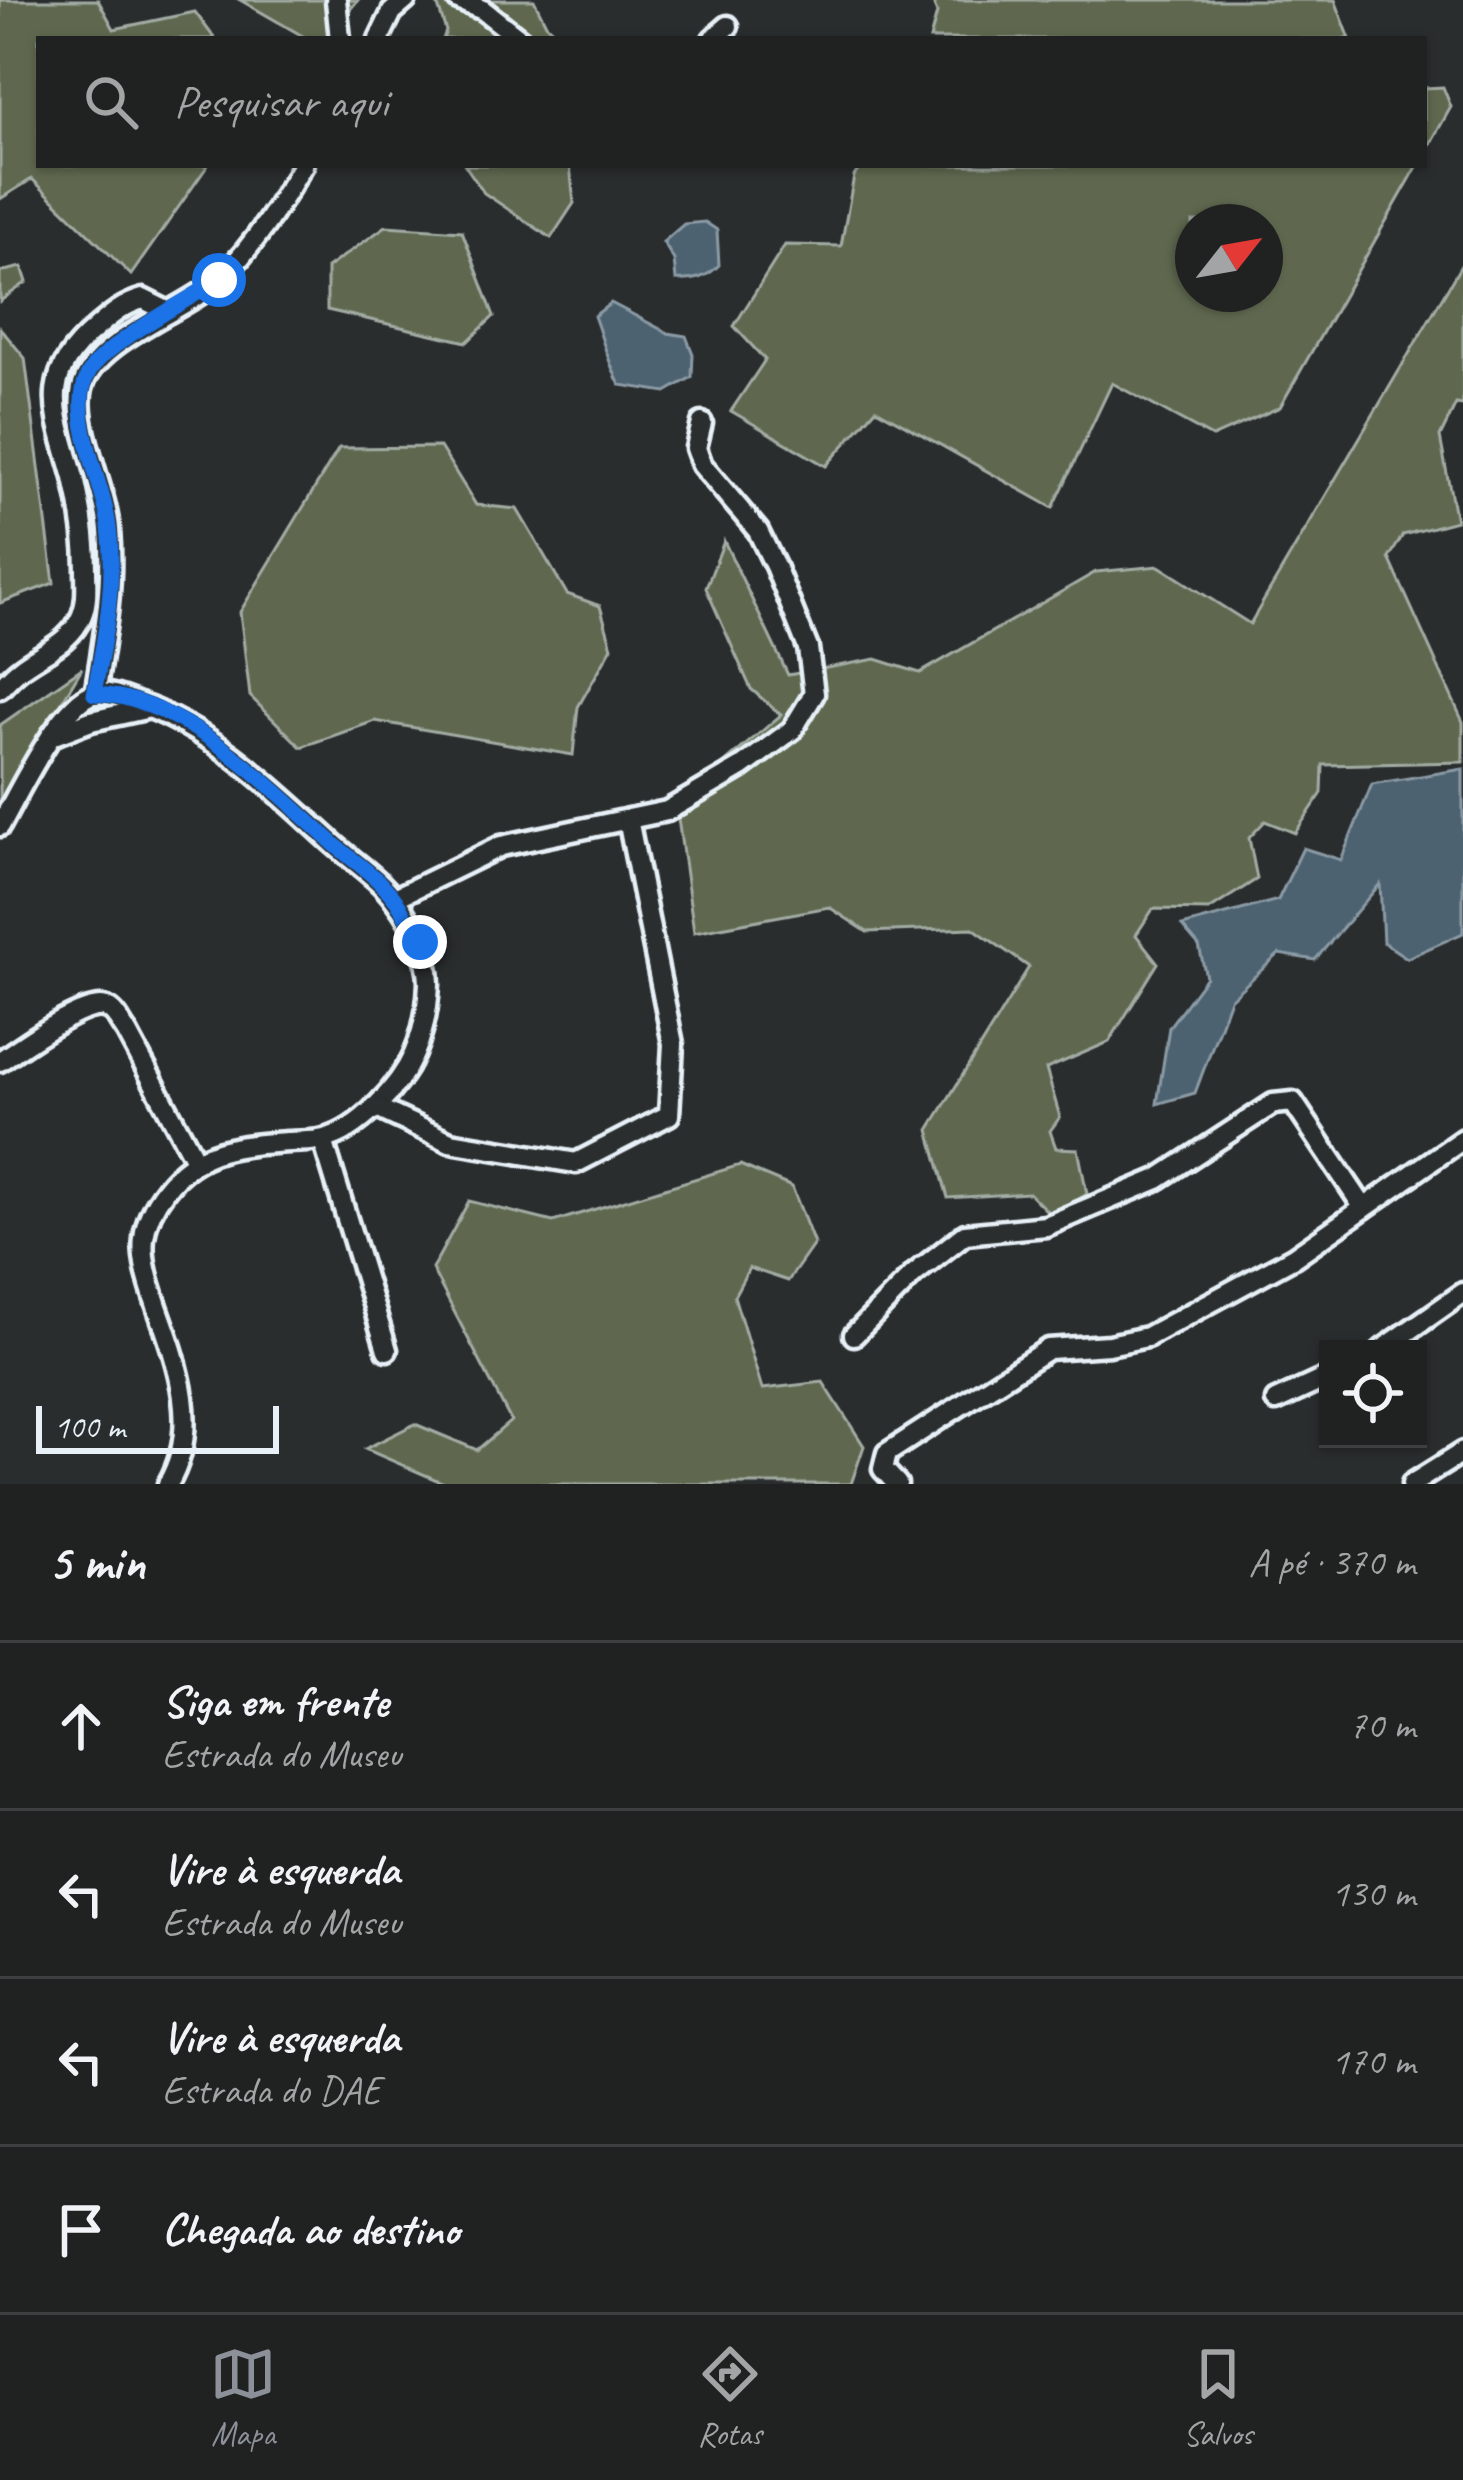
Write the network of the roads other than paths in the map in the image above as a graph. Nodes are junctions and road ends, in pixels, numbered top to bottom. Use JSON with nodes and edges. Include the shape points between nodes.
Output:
{"nodes":[{"id":1,"x":336,"y":0,"type":"edge"},
{"id":2,"x":406,"y":0,"type":"edge"},
{"id":3,"x":458,"y":0,"type":"edge"},
{"id":4,"x":340,"y":36,"type":"edge"},
{"id":5,"x":380,"y":36,"type":"edge"},
{"id":6,"x":516,"y":36,"type":"edge"},
{"id":7,"x":301,"y":168,"type":"edge"},
{"id":8,"x":169,"y":312,"type":"junction"},
{"id":9,"x":702,"y":423,"type":"dead end"},
{"id":10,"x":0,"y":688,"type":"edge"},
{"id":11,"x":94,"y":694,"type":"junction"},
{"id":12,"x":150,"y":708,"type":"junction"},
{"id":13,"x":51,"y":736,"type":"junction"},
{"id":14,"x":628,"y":818,"type":"junction"},
{"id":15,"x":0,"y":826,"type":"edge"},
{"id":16,"x":394,"y":898,"type":"junction"},
{"id":17,"x":0,"y":1060,"type":"edge"},
{"id":18,"x":375,"y":1107,"type":"junction"},
{"id":19,"x":1463,"y":1139,"type":"edge"},
{"id":20,"x":323,"y":1140,"type":"junction"},
{"id":21,"x":195,"y":1160,"type":"junction"},
{"id":22,"x":1364,"y":1208,"type":"junction"},
{"id":23,"x":1463,"y":1293,"type":"edge"},
{"id":24,"x":854,"y":1335,"type":"dead end"},
{"id":25,"x":1395,"y":1340,"type":"edge"},
{"id":26,"x":387,"y":1350,"type":"dead end"},
{"id":27,"x":1319,"y":1381,"type":"edge"},
{"id":28,"x":1276,"y":1401,"type":"dead end"},
{"id":29,"x":1463,"y":1453,"type":"edge"},
{"id":30,"x":167,"y":1484,"type":"edge"},
{"id":31,"x":897,"y":1484,"type":"edge"},
{"id":32,"x":1412,"y":1484,"type":"edge"}],
"edges":[{"from":1,"to":4,"type":"street"},
{"from":2,"to":5,"type":"street"},
{"from":3,"to":6,"type":"street"},
{"from":7,"to":8,"type":"street","via":[[242,255]]},
{"from":8,"to":10,"type":"street","via":[[131,302],[76,345],[62,367],[56,417],[81,509],[86,599],[74,630]]},
{"from":8,"to":11,"type":"street","via":[[110,350],[82,388],[112,565]]},
{"from":9,"to":14,"type":"street","via":[[695,448],[701,465],[758,531],[808,648],[814,694],[792,730],[742,767],[667,811]]},
{"from":11,"to":12,"type":"street"},
{"from":11,"to":13,"type":"street"},
{"from":12,"to":13,"type":"street"},
{"from":12,"to":16,"type":"street","via":[[239,759]]},
{"from":13,"to":15,"type":"street"},
{"from":14,"to":16,"type":"street","via":[[501,845]]},
{"from":14,"to":18,"type":"street","via":[[673,1044],[669,1115],[576,1163],[450,1142]]},
{"from":16,"to":18,"type":"street","via":[[420,942],[427,1014],[413,1057]]},
{"from":17,"to":21,"type":"street","via":[[64,1020],[105,1007]]},
{"from":18,"to":20,"type":"street"},
{"from":19,"to":22,"type":"street"},
{"from":20,"to":21,"type":"street"},
{"from":20,"to":26,"type":"street"},
{"from":21,"to":30,"type":"street","via":[[155,1204],[143,1239],[148,1281],[186,1400]]},
{"from":22,"to":24,"type":"street","via":[[1293,1102],[1273,1104],[1158,1179],[1046,1226],[964,1234]]},
{"from":22,"to":31,"type":"street","via":[[1294,1257],[1147,1337],[1048,1349],[887,1453],[884,1469]]},
{"from":23,"to":25,"type":"street"},
{"from":27,"to":28,"type":"street"},
{"from":29,"to":32,"type":"street"}]}
